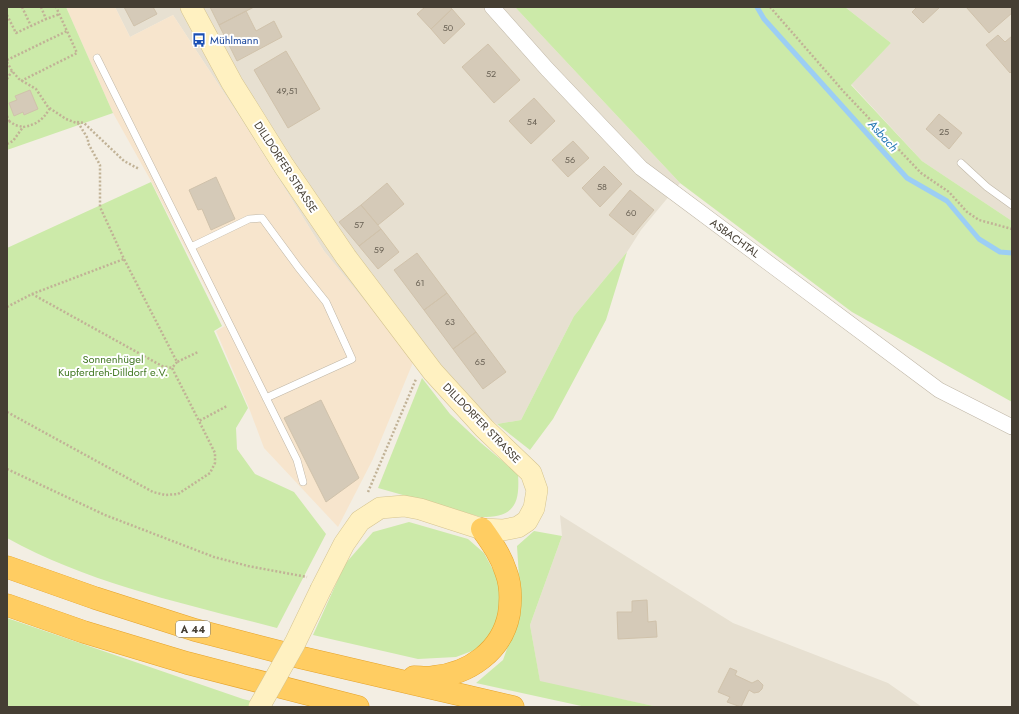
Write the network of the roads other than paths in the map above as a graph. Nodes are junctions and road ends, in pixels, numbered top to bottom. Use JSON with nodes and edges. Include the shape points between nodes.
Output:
{"nodes":[{"id":1,"x":192,"y":7,"type":"edge"},
{"id":2,"x":492,"y":7,"type":"edge"},
{"id":3,"x":97,"y":58,"type":"dead end"},
{"id":4,"x":961,"y":162,"type":"dead end"},
{"id":5,"x":1012,"y":205,"type":"edge"},
{"id":6,"x":191,"y":247,"type":"junction"},
{"id":7,"x":266,"y":398,"type":"junction"},
{"id":8,"x":1012,"y":427,"type":"edge"},
{"id":9,"x":302,"y":482,"type":"dead end"},
{"id":10,"x":482,"y":529,"type":"junction"},
{"id":11,"x":7,"y":567,"type":"edge"},
{"id":12,"x":7,"y":605,"type":"edge"},
{"id":13,"x":384,"y":676,"type":"junction"},
{"id":14,"x":259,"y":707,"type":"edge"},
{"id":15,"x":358,"y":707,"type":"edge"},
{"id":16,"x":513,"y":707,"type":"edge"}],
"edges":[{"from":1,"to":10,"type":"main road","name":"DILLDORFER STRASSE","via":[[232,83],[346,257],[434,372],[484,428],[531,473],[537,490],[534,508],[527,521],[518,527],[503,530]]},
{"from":2,"to":8,"type":"street","name":"ASBACHTAL","via":[[641,168],[939,390]]},
{"from":3,"to":6,"type":"lane"},
{"from":4,"to":5,"type":"lane","via":[[987,187]]},
{"from":6,"to":7,"type":"lane"},
{"from":6,"to":7,"type":"lane","via":[[249,219],[262,218],[326,302],[352,359]]},
{"from":7,"to":9,"type":"lane","via":[[296,460]]},
{"from":10,"to":13,"type":"highway","via":[[498,553],[507,572],[510,588],[507,622],[499,640],[488,655],[456,672],[433,677]]},
{"from":10,"to":14,"type":"main road","name":"DILLDORFER STRASSE","bridge":true,"via":[[404,506],[380,508],[360,520],[344,544],[295,643]]},
{"from":11,"to":13,"type":"highway","number":"A 44","via":[[195,630]]},
{"from":12,"to":15,"type":"highway","via":[[84,632],[187,663]]},
{"from":13,"to":16,"type":"highway","number":"A 44"}]}
